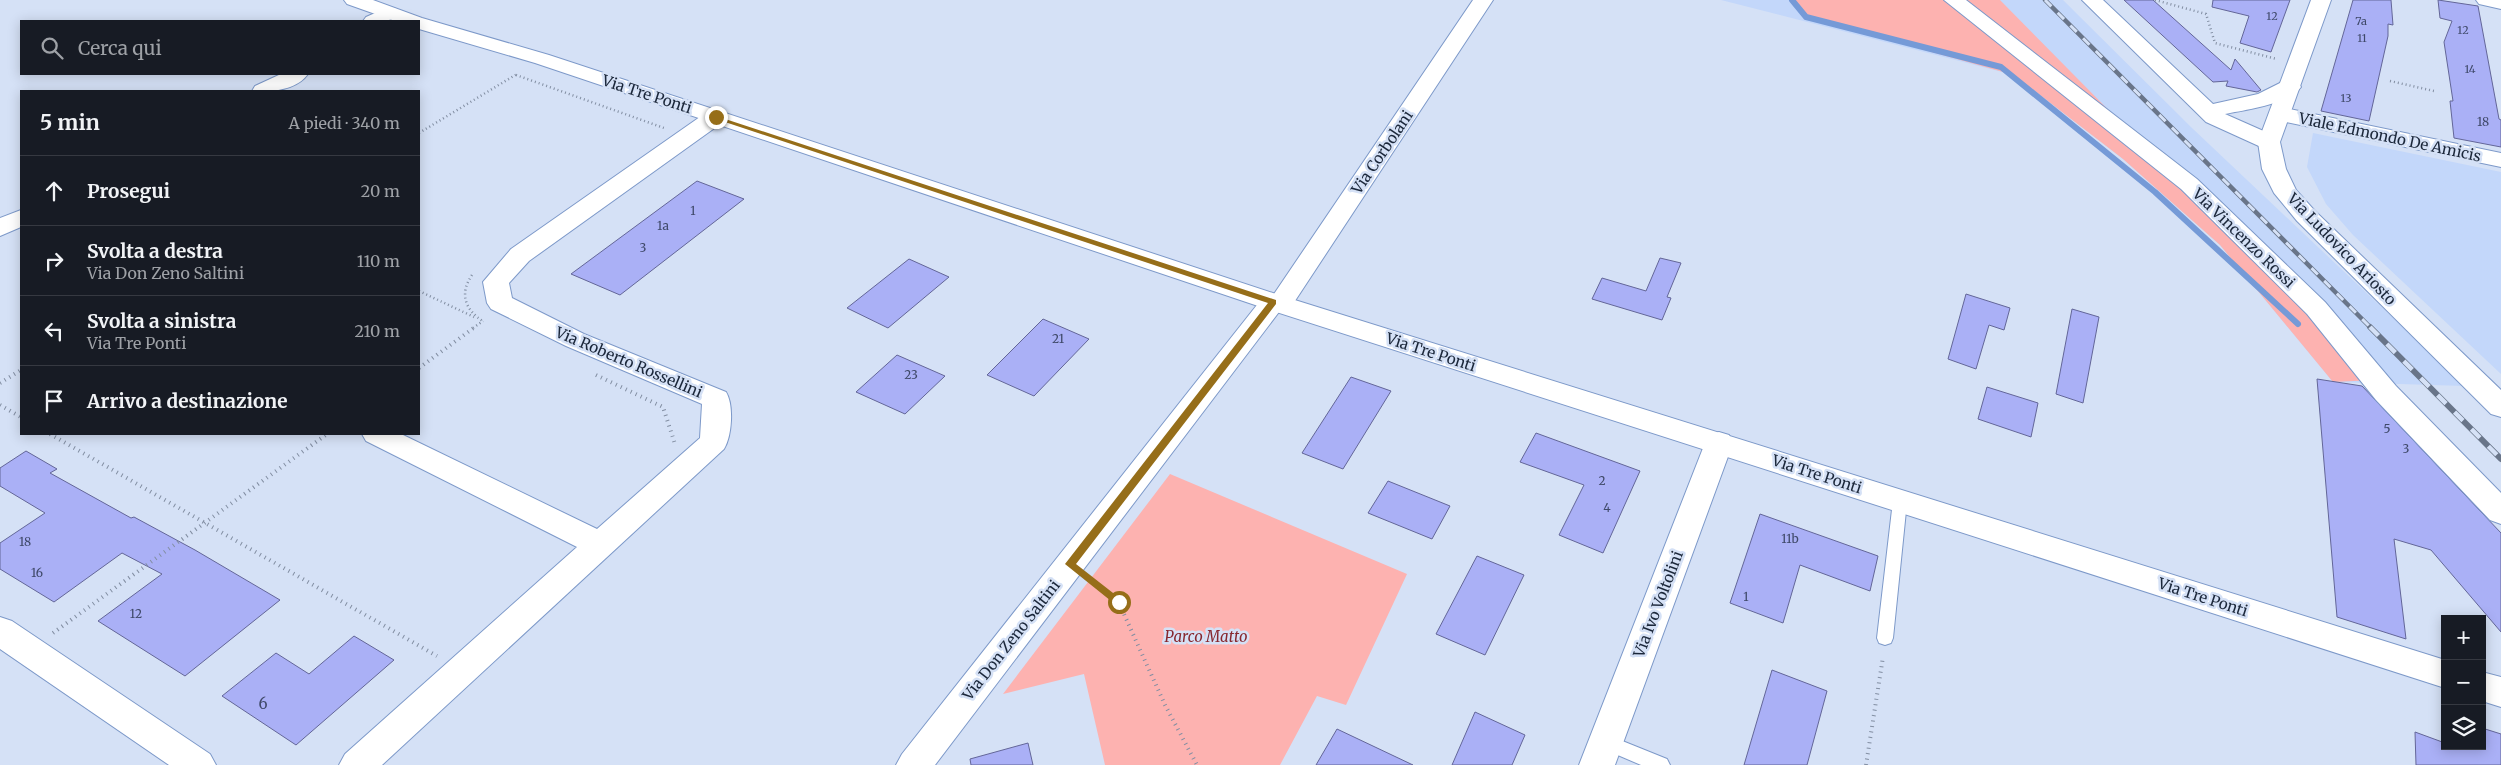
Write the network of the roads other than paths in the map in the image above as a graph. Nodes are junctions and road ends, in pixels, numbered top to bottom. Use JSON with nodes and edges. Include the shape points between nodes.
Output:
{"nodes":[{"id":1,"x":354,"y":0,"type":"edge"},
{"id":2,"x":1483,"y":0,"type":"edge"},
{"id":3,"x":1954,"y":0,"type":"edge"},
{"id":4,"x":2092,"y":0,"type":"edge"},
{"id":5,"x":2321,"y":0,"type":"edge"},
{"id":6,"x":2486,"y":0,"type":"edge"},
{"id":7,"x":2501,"y":3,"type":"edge"},
{"id":8,"x":381,"y":17,"type":"edge"},
{"id":9,"x":400,"y":20,"type":"edge"},
{"id":10,"x":420,"y":24,"type":"edge"},
{"id":11,"x":295,"y":75,"type":"edge"},
{"id":12,"x":2290,"y":87,"type":"junction"},
{"id":13,"x":265,"y":90,"type":"edge"},
{"id":14,"x":2195,"y":100,"type":"junction"},
{"id":15,"x":2221,"y":108,"type":"junction"},
{"id":16,"x":716,"y":117,"type":"junction"},
{"id":17,"x":2275,"y":126,"type":"junction"},
{"id":18,"x":2501,"y":160,"type":"edge"},
{"id":19,"x":20,"y":218,"type":"edge"},
{"id":20,"x":0,"y":228,"type":"edge"},
{"id":21,"x":1277,"y":303,"type":"junction"},
{"id":22,"x":2501,"y":407,"type":"edge"},
{"id":23,"x":378,"y":435,"type":"edge"},
{"id":24,"x":1719,"y":443,"type":"junction"},
{"id":25,"x":1900,"y":501,"type":"junction"},
{"id":26,"x":2501,"y":512,"type":"edge"},
{"id":27,"x":601,"y":544,"type":"junction"},
{"id":28,"x":0,"y":631,"type":"edge"},
{"id":29,"x":1885,"y":638,"type":"road end"},
{"id":30,"x":2441,"y":673,"type":"edge"},
{"id":31,"x":2486,"y":687,"type":"edge"},
{"id":32,"x":2501,"y":692,"type":"edge"},
{"id":33,"x":1601,"y":754,"type":"edge"},
{"id":34,"x":198,"y":765,"type":"edge"},
{"id":35,"x":357,"y":765,"type":"edge"},
{"id":36,"x":914,"y":765,"type":"edge"},
{"id":37,"x":1661,"y":765,"type":"edge"}],
"edges":[{"from":1,"to":8,"type":"street","name":"Via Tre Ponti"},
{"from":2,"to":21,"type":"street","name":"Via Corbolani"},
{"from":3,"to":26,"type":"street","name":"Via Vincenzo Rossi","via":[[2189,184],[2316,308],[2386,394]]},
{"from":4,"to":14,"type":"street"},
{"from":5,"to":12,"type":"street"},
{"from":6,"to":7,"type":"street"},
{"from":8,"to":9,"type":"street","name":"Via Tre Ponti"},
{"from":10,"to":16,"type":"street","name":"Via Tre Ponti","via":[[542,59]]},
{"from":11,"to":13,"type":"street"},
{"from":12,"to":15,"type":"street","via":[[2264,99]]},
{"from":12,"to":17,"type":"street"},
{"from":14,"to":15,"type":"street"},
{"from":14,"to":17,"type":"street","via":[[2222,122]]},
{"from":15,"to":17,"type":"street"},
{"from":16,"to":21,"type":"street","name":"Via Tre Ponti"},
{"from":16,"to":27,"type":"street","name":"Via Roberto Rossellini","via":[[520,255],[496,282],[500,303],[575,340],[716,399],[714,442]]},
{"from":17,"to":18,"type":"street","name":"Viale Edmondo De Amicis"},
{"from":17,"to":22,"type":"street","name":"Via Ludovico Ariosto","via":[[2274,169],[2286,193]]},
{"from":19,"to":20,"type":"street"},
{"from":21,"to":24,"type":"street","name":"Via Tre Ponti"},
{"from":21,"to":36,"type":"street","name":"Via Don Zeno Saltini"},
{"from":23,"to":27,"type":"street"},
{"from":24,"to":25,"type":"street","name":"Via Tre Ponti"},
{"from":24,"to":33,"type":"street","name":"Via Ivo Voltolini"},
{"from":25,"to":29,"type":"lane"},
{"from":25,"to":30,"type":"street","name":"Via Tre Ponti"},
{"from":27,"to":35,"type":"street","name":"Via Roberto Rossellini"},
{"from":28,"to":34,"type":"street"},
{"from":31,"to":32,"type":"street"},
{"from":33,"to":37,"type":"lane"}]}
